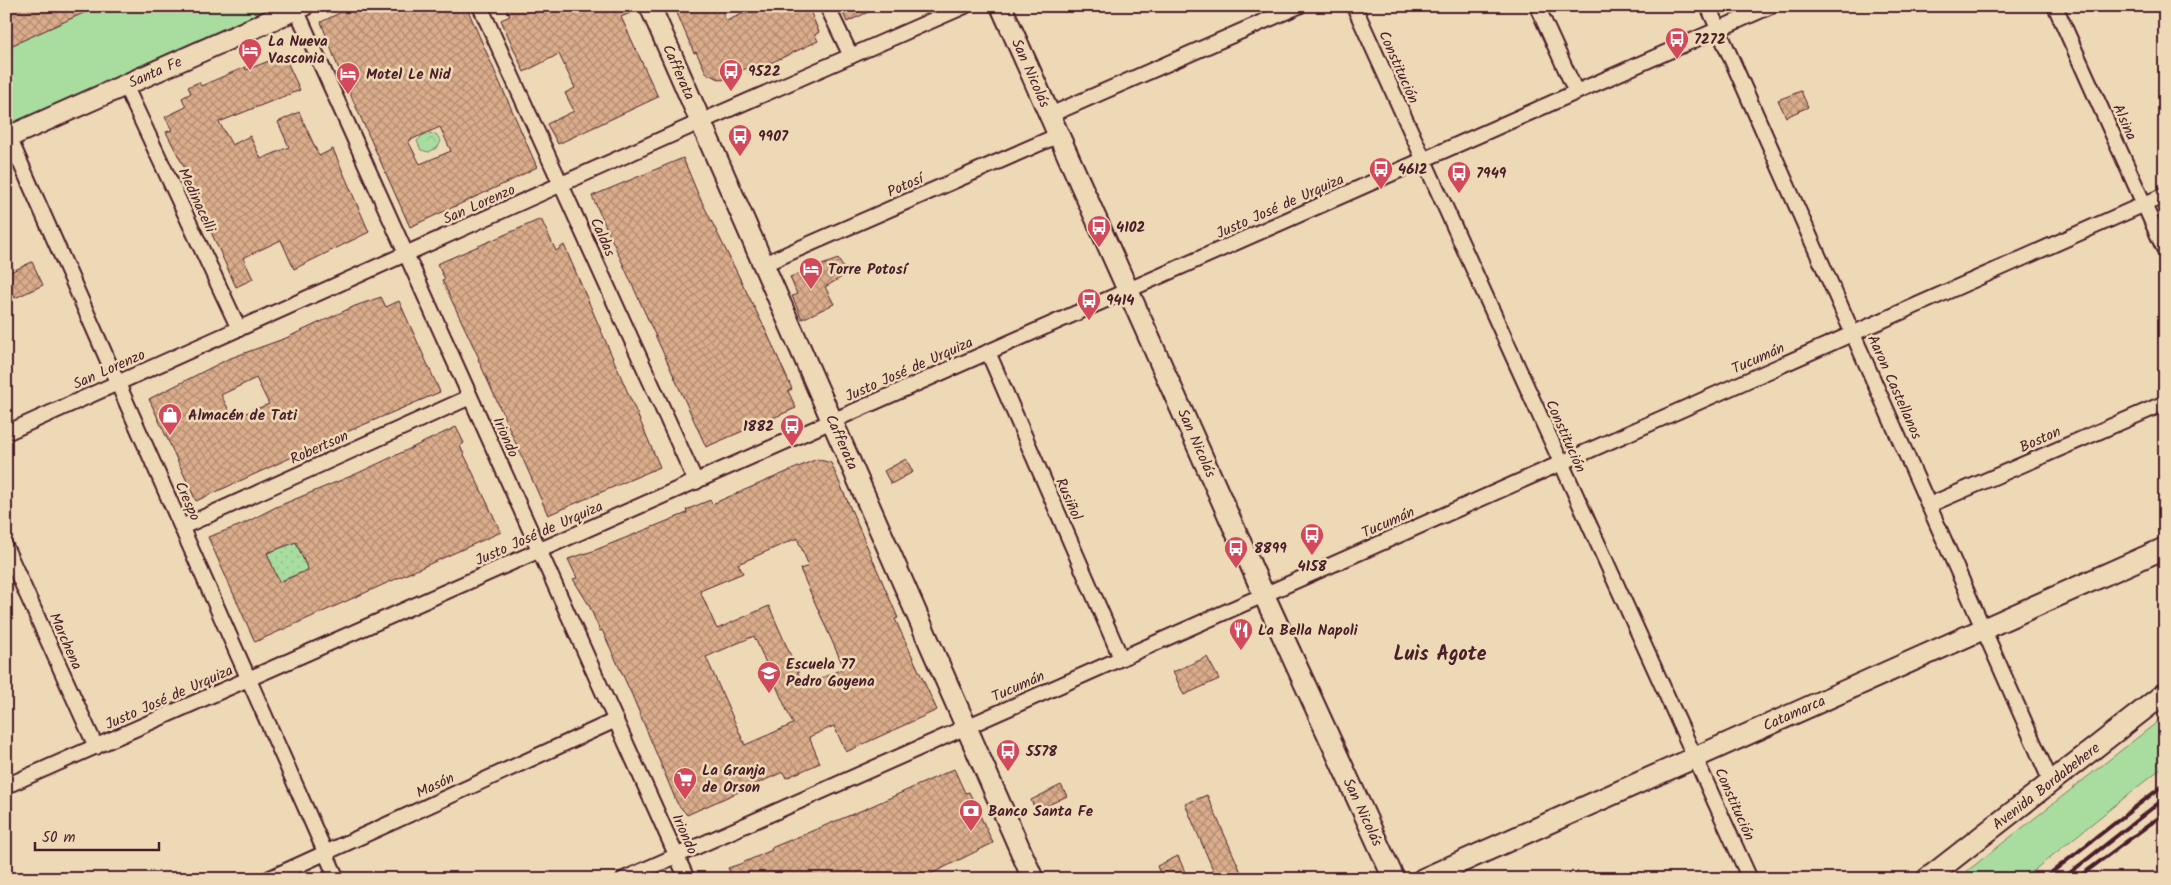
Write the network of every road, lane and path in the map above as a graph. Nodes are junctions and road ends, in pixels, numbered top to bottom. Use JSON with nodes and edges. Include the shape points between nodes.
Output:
{"nodes":[{"id":1,"x":480,"y":6,"type":"edge"},
{"id":2,"x":650,"y":6,"type":"edge"},
{"id":3,"x":827,"y":6,"type":"edge"},
{"id":4,"x":965,"y":6,"type":"edge"},
{"id":5,"x":1001,"y":6,"type":"edge"},
{"id":6,"x":1299,"y":6,"type":"edge"},
{"id":7,"x":1354,"y":6,"type":"edge"},
{"id":8,"x":1537,"y":6,"type":"edge"},
{"id":9,"x":1708,"y":6,"type":"edge"},
{"id":10,"x":1771,"y":6,"type":"edge"},
{"id":11,"x":2055,"y":6,"type":"edge"},
{"id":12,"x":300,"y":8,"type":"edge"},
{"id":13,"x":1718,"y":30,"type":"junction"},
{"id":14,"x":850,"y":56,"type":"junction"},
{"id":15,"x":125,"y":85,"type":"junction"},
{"id":16,"x":1576,"y":92,"type":"junction"},
{"id":17,"x":1050,"y":115,"type":"junction"},
{"id":18,"x":700,"y":122,"type":"junction"},
{"id":19,"x":1059,"y":136,"type":"junction"},
{"id":20,"x":8,"y":137,"type":"edge"},
{"id":21,"x":1423,"y":160,"type":"junction"},
{"id":22,"x":561,"y":184,"type":"junction"},
{"id":23,"x":2165,"y":195,"type":"edge"},
{"id":24,"x":2144,"y":204,"type":"junction"},
{"id":25,"x":2165,"y":251,"type":"edge"},
{"id":26,"x":406,"y":254,"type":"junction"},
{"id":27,"x":764,"y":264,"type":"junction"},
{"id":28,"x":1129,"y":290,"type":"junction"},
{"id":29,"x":239,"y":329,"type":"junction"},
{"id":30,"x":1853,"y":334,"type":"junction"},
{"id":31,"x":988,"y":352,"type":"junction"},
{"id":32,"x":118,"y":383,"type":"junction"},
{"id":33,"x":470,"y":397,"type":"junction"},
{"id":34,"x":2165,"y":402,"type":"edge"},
{"id":35,"x":832,"y":421,"type":"junction"},
{"id":36,"x":6,"y":433,"type":"edge"},
{"id":37,"x":1560,"y":464,"type":"junction"},
{"id":38,"x":696,"y":482,"type":"junction"},
{"id":39,"x":1929,"y":505,"type":"junction"},
{"id":40,"x":182,"y":527,"type":"junction"},
{"id":41,"x":6,"y":548,"type":"edge"},
{"id":42,"x":2165,"y":548,"type":"edge"},
{"id":43,"x":540,"y":551,"type":"junction"},
{"id":44,"x":1264,"y":595,"type":"junction"},
{"id":45,"x":1984,"y":630,"type":"junction"},
{"id":46,"x":1121,"y":658,"type":"junction"},
{"id":47,"x":249,"y":679,"type":"junction"},
{"id":48,"x":2165,"y":693,"type":"edge"},
{"id":49,"x":616,"y":720,"type":"junction"},
{"id":50,"x":967,"y":727,"type":"junction"},
{"id":51,"x":96,"y":747,"type":"junction"},
{"id":52,"x":1696,"y":757,"type":"junction"},
{"id":53,"x":2051,"y":782,"type":"junction"},
{"id":54,"x":6,"y":786,"type":"edge"},
{"id":55,"x":326,"y":853,"type":"junction"},
{"id":56,"x":677,"y":856,"type":"junction"},
{"id":57,"x":268,"y":879,"type":"edge"},
{"id":58,"x":337,"y":879,"type":"edge"},
{"id":59,"x":624,"y":879,"type":"edge"},
{"id":60,"x":687,"y":879,"type":"edge"},
{"id":61,"x":1033,"y":879,"type":"edge"},
{"id":62,"x":1394,"y":879,"type":"edge"},
{"id":63,"x":1423,"y":879,"type":"edge"},
{"id":64,"x":1750,"y":879,"type":"edge"},
{"id":65,"x":1927,"y":879,"type":"edge"}],
"edges":[{"from":1,"to":22,"type":"street","name":"Caldas"},
{"from":2,"to":18,"type":"street","name":"Cafferata"},
{"from":3,"to":14,"type":"street"},
{"from":4,"to":14,"type":"street","name":"San Lorenzo"},
{"from":5,"to":17,"type":"street","name":"San Nicolás"},
{"from":6,"to":17,"type":"street"},
{"from":7,"to":21,"type":"street","name":"Constitución"},
{"from":8,"to":16,"type":"street"},
{"from":9,"to":13,"type":"street","name":"Aaron Castellanos"},
{"from":10,"to":13,"type":"street","name":"Justo José de Urquiza"},
{"from":11,"to":24,"type":"street","name":"Alsina"},
{"from":12,"to":15,"type":"street","name":"Santa Fe"},
{"from":12,"to":26,"type":"street","name":"Iriondo"},
{"from":13,"to":16,"type":"street","name":"Justo José de Urquiza"},
{"from":13,"to":30,"type":"street","name":"Aaron Castellanos"},
{"from":14,"to":18,"type":"street","name":"San Lorenzo"},
{"from":15,"to":20,"type":"street","name":"Santa Fe"},
{"from":15,"to":29,"type":"street","name":"Medinacelli"},
{"from":16,"to":21,"type":"street","name":"Justo José de Urquiza"},
{"from":17,"to":19,"type":"street","name":"San Nicolás"},
{"from":18,"to":22,"type":"street","name":"San Lorenzo"},
{"from":18,"to":27,"type":"street","name":"Cafferata"},
{"from":19,"to":27,"type":"street","name":"Potosí"},
{"from":19,"to":28,"type":"street","name":"San Nicolás"},
{"from":20,"to":32,"type":"street","name":"Crespo"},
{"from":21,"to":28,"type":"street","name":"Justo José de Urquiza"},
{"from":21,"to":37,"type":"street","name":"Constitución"},
{"from":22,"to":26,"type":"street","name":"San Lorenzo"},
{"from":22,"to":38,"type":"street","name":"Caldas"},
{"from":23,"to":24,"type":"street","name":"Tucumán"},
{"from":24,"to":25,"type":"street","name":"Alsina"},
{"from":24,"to":30,"type":"street","name":"Tucumán"},
{"from":26,"to":29,"type":"street","name":"San Lorenzo"},
{"from":26,"to":33,"type":"street","name":"Iriondo"},
{"from":27,"to":35,"type":"street","name":"Cafferata"},
{"from":28,"to":31,"type":"street","name":"Justo José de Urquiza"},
{"from":28,"to":44,"type":"street","name":"San Nicolás"},
{"from":29,"to":32,"type":"street","name":"San Lorenzo"},
{"from":30,"to":37,"type":"street","name":"Tucumán"},
{"from":30,"to":39,"type":"street","name":"Aaron Castellanos"},
{"from":31,"to":35,"type":"street","name":"Justo José de Urquiza"},
{"from":31,"to":46,"type":"street","name":"Rusiñol"},
{"from":32,"to":36,"type":"street","name":"San Lorenzo"},
{"from":32,"to":40,"type":"street","name":"Crespo"},
{"from":33,"to":40,"type":"street","name":"Robertson"},
{"from":33,"to":43,"type":"street","name":"Iriondo"},
{"from":34,"to":39,"type":"street","name":"Boston"},
{"from":35,"to":38,"type":"street","name":"Justo José de Urquiza"},
{"from":35,"to":50,"type":"street","name":"Cafferata"},
{"from":37,"to":44,"type":"street","name":"Tucumán"},
{"from":37,"to":52,"type":"street","name":"Constitución"},
{"from":38,"to":43,"type":"street","name":"Justo José de Urquiza"},
{"from":39,"to":45,"type":"street","name":"Aaron Castellanos"},
{"from":40,"to":47,"type":"street","name":"Crespo"},
{"from":41,"to":51,"type":"street","name":"Marchena"},
{"from":42,"to":45,"type":"street","name":"Catamarca"},
{"from":43,"to":47,"type":"street","name":"Justo José de Urquiza"},
{"from":43,"to":49,"type":"street","name":"Iriondo"},
{"from":44,"to":46,"type":"street","name":"Tucumán"},
{"from":44,"to":62,"type":"street","name":"San Nicolás"},
{"from":45,"to":52,"type":"street","name":"Catamarca"},
{"from":45,"to":53,"type":"street","name":"Aaron Castellanos"},
{"from":46,"to":50,"type":"street","name":"Tucumán"},
{"from":47,"to":51,"type":"street","name":"Justo José de Urquiza"},
{"from":47,"to":55,"type":"street","name":"Crespo"},
{"from":48,"to":53,"type":"street","name":"Avenida Bordabehere"},
{"from":49,"to":55,"type":"street","name":"Masón"},
{"from":49,"to":56,"type":"street","name":"Iriondo"},
{"from":50,"to":56,"type":"street","name":"Tucumán"},
{"from":50,"to":61,"type":"street","name":"Cafferata"},
{"from":51,"to":54,"type":"street","name":"Justo José de Urquiza"},
{"from":52,"to":63,"type":"street","name":"Catamarca"},
{"from":52,"to":64,"type":"street","name":"Constitución"},
{"from":53,"to":65,"type":"street","name":"Avenida Bordabehere"},
{"from":55,"to":57,"type":"street","name":"Masón"},
{"from":55,"to":58,"type":"street","name":"Crespo"},
{"from":56,"to":59,"type":"street","name":"Tucumán"},
{"from":56,"to":60,"type":"street","name":"Iriondo"}]}
